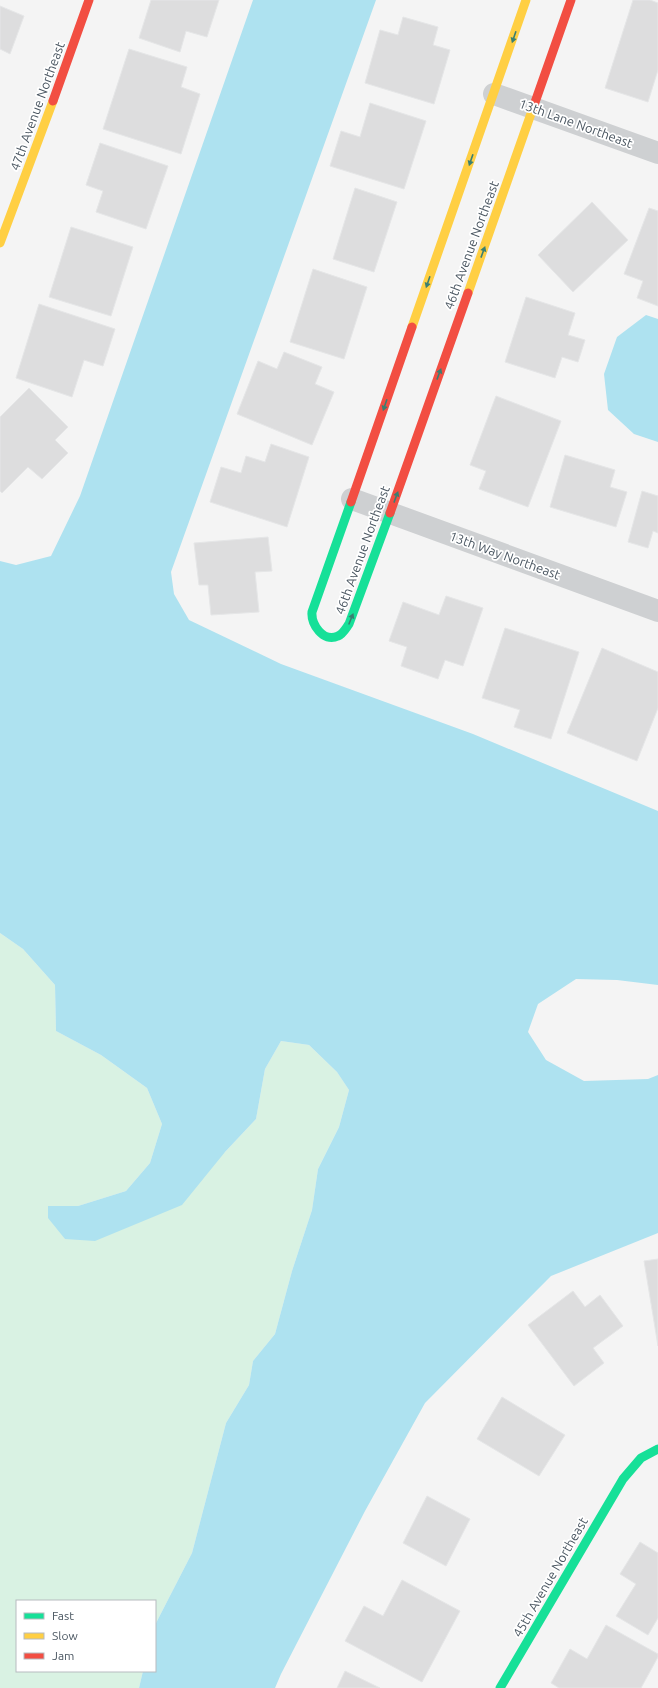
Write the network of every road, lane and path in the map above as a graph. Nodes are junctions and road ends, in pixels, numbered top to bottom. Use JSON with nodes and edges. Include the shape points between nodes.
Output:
{"nodes":[{"id":1,"x":89,"y":0,"type":"edge"},
{"id":2,"x":526,"y":0,"type":"edge"},
{"id":3,"x":571,"y":0,"type":"edge"},
{"id":4,"x":494,"y":94,"type":"junction"},
{"id":5,"x":534,"y":108,"type":"junction"},
{"id":6,"x":658,"y":153,"type":"edge"},
{"id":7,"x":0,"y":242,"type":"edge"},
{"id":8,"x":352,"y":499,"type":"junction"},
{"id":9,"x":390,"y":513,"type":"junction"},
{"id":10,"x":658,"y":611,"type":"edge"},
{"id":11,"x":658,"y":1449,"type":"edge"},
{"id":12,"x":500,"y":1688,"type":"edge"}],
"edges":[{"from":1,"to":7,"type":"street","name":"47th Avenue Northeast"},
{"from":2,"to":4,"type":"street","name":"46th Avenue Northeast","one_way":true},
{"from":3,"to":5,"type":"street","name":"46th Avenue Northeast"},
{"from":4,"to":5,"type":"street","name":"13th Lane Northeast"},
{"from":4,"to":8,"type":"street","name":"46th Avenue Northeast","one_way":true},
{"from":5,"to":6,"type":"street","name":"13th Lane Northeast"},
{"from":9,"to":5,"type":"street","name":"46th Avenue Northeast","one_way":true},
{"from":8,"to":9,"type":"street","name":"13th Way Northeast"},
{"from":8,"to":9,"type":"street","name":"46th Avenue Northeast","one_way":true,"via":[[311,618],[315,628],[331,637],[338,636],[349,624]]},
{"from":9,"to":10,"type":"street","name":"13th Way Northeast"},
{"from":11,"to":12,"type":"street","name":"45th Avenue Northeast","via":[[641,1458],[623,1479]]}]}
